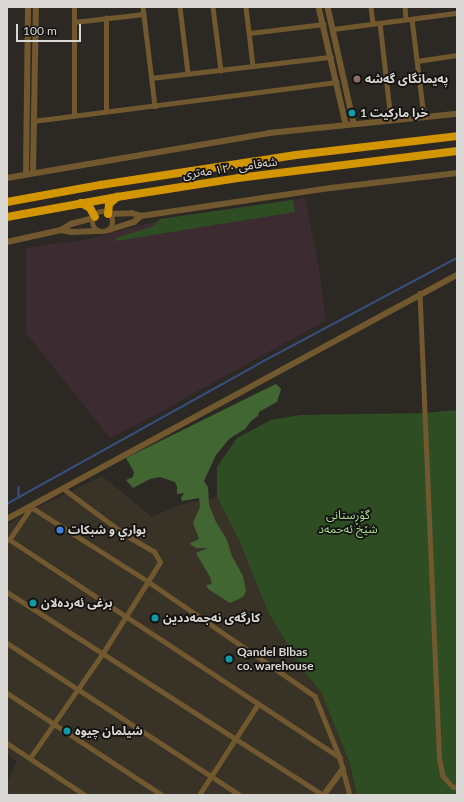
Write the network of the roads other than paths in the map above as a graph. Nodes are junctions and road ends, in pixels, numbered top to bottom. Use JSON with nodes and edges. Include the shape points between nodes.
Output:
{"nodes":[{"id":1,"x":28,"y":7,"type":"edge"},
{"id":2,"x":36,"y":7,"type":"edge"},
{"id":3,"x":74,"y":7,"type":"edge"},
{"id":4,"x":143,"y":7,"type":"edge"},
{"id":5,"x":180,"y":7,"type":"edge"},
{"id":6,"x":213,"y":7,"type":"edge"},
{"id":7,"x":246,"y":7,"type":"edge"},
{"id":8,"x":319,"y":7,"type":"edge"},
{"id":9,"x":328,"y":7,"type":"edge"},
{"id":10,"x":371,"y":7,"type":"edge"},
{"id":11,"x":405,"y":7,"type":"edge"},
{"id":12,"x":457,"y":13,"type":"edge"},
{"id":13,"x":144,"y":14,"type":"junction"},
{"id":14,"x":106,"y":18,"type":"junction"},
{"id":15,"x":409,"y":19,"type":"junction"},
{"id":16,"x":74,"y":22,"type":"junction"},
{"id":17,"x":373,"y":23,"type":"junction"},
{"id":18,"x":380,"y":23,"type":"junction"},
{"id":19,"x":323,"y":24,"type":"junction"},
{"id":20,"x":333,"y":29,"type":"junction"},
{"id":21,"x":249,"y":33,"type":"junction"},
{"id":22,"x":339,"y":55,"type":"junction"},
{"id":23,"x":457,"y":56,"type":"edge"},
{"id":24,"x":331,"y":57,"type":"junction"},
{"id":25,"x":417,"y":61,"type":"junction"},
{"id":26,"x":253,"y":66,"type":"junction"},
{"id":27,"x":221,"y":70,"type":"junction"},
{"id":28,"x":188,"y":73,"type":"junction"},
{"id":29,"x":151,"y":78,"type":"junction"},
{"id":30,"x":337,"y":82,"type":"junction"},
{"id":31,"x":155,"y":106,"type":"junction"},
{"id":32,"x":106,"y":112,"type":"junction"},
{"id":33,"x":457,"y":114,"type":"edge"},
{"id":34,"x":74,"y":116,"type":"junction"},
{"id":35,"x":424,"y":117,"type":"junction"},
{"id":36,"x":391,"y":120,"type":"junction"},
{"id":37,"x":34,"y":121,"type":"junction"},
{"id":38,"x":354,"y":123,"type":"junction"},
{"id":39,"x":346,"y":124,"type":"junction"},
{"id":40,"x":457,"y":136,"type":"edge"},
{"id":41,"x":457,"y":152,"type":"edge"},
{"id":42,"x":32,"y":173,"type":"junction"},
{"id":43,"x":457,"y":173,"type":"edge"},
{"id":44,"x":26,"y":174,"type":"junction"},
{"id":45,"x":7,"y":178,"type":"edge"},
{"id":46,"x":117,"y":197,"type":"junction"},
{"id":47,"x":7,"y":202,"type":"edge"},
{"id":48,"x":81,"y":203,"type":"junction"},
{"id":49,"x":109,"y":214,"type":"junction"},
{"id":50,"x":141,"y":216,"type":"junction"},
{"id":51,"x":7,"y":217,"type":"edge"},
{"id":52,"x":94,"y":217,"type":"junction"},
{"id":53,"x":61,"y":230,"type":"junction"},
{"id":54,"x":97,"y":230,"type":"junction"},
{"id":55,"x":109,"y":230,"type":"junction"},
{"id":56,"x":7,"y":242,"type":"edge"},
{"id":57,"x":457,"y":274,"type":"edge"},
{"id":58,"x":420,"y":294,"type":"junction"},
{"id":59,"x":63,"y":489,"type":"junction"},
{"id":60,"x":32,"y":507,"type":"junction"},
{"id":61,"x":7,"y":520,"type":"edge"},
{"id":62,"x":8,"y":539,"type":"edge"},
{"id":63,"x":149,"y":582,"type":"junction"},
{"id":64,"x":7,"y":592,"type":"edge"},
{"id":65,"x":126,"y":616,"type":"junction"},
{"id":66,"x":7,"y":643,"type":"edge"},
{"id":67,"x":103,"y":653,"type":"junction"},
{"id":68,"x":78,"y":689,"type":"junction"},
{"id":69,"x":7,"y":693,"type":"edge"},
{"id":70,"x":258,"y":704,"type":"junction"},
{"id":71,"x":54,"y":724,"type":"junction"},
{"id":72,"x":235,"y":738,"type":"junction"},
{"id":73,"x":7,"y":743,"type":"edge"},
{"id":74,"x":30,"y":758,"type":"junction"},
{"id":75,"x":340,"y":758,"type":"junction"},
{"id":76,"x":343,"y":769,"type":"junction"},
{"id":77,"x":211,"y":776,"type":"junction"},
{"id":78,"x":457,"y":788,"type":"edge"},
{"id":79,"x":86,"y":795,"type":"edge"},
{"id":80,"x":162,"y":795,"type":"edge"},
{"id":81,"x":199,"y":795,"type":"edge"},
{"id":82,"x":240,"y":795,"type":"edge"},
{"id":83,"x":324,"y":795,"type":"edge"},
{"id":84,"x":350,"y":795,"type":"edge"}],
"edges":[{"from":1,"to":44,"type":"street"},
{"from":2,"to":37,"type":"street"},
{"from":3,"to":16,"type":"street"},
{"from":4,"to":13,"type":"street"},
{"from":5,"to":28,"type":"street"},
{"from":6,"to":27,"type":"street"},
{"from":7,"to":21,"type":"street"},
{"from":8,"to":19,"type":"street"},
{"from":9,"to":20,"type":"street"},
{"from":10,"to":17,"type":"street"},
{"from":11,"to":15,"type":"street"},
{"from":12,"to":15,"type":"street"},
{"from":13,"to":14,"type":"street"},
{"from":13,"to":29,"type":"street"},
{"from":14,"to":16,"type":"street"},
{"from":14,"to":32,"type":"street"},
{"from":15,"to":18,"type":"street"},
{"from":15,"to":25,"type":"street"},
{"from":16,"to":34,"type":"street"},
{"from":17,"to":18,"type":"street"},
{"from":17,"to":20,"type":"street"},
{"from":18,"to":36,"type":"street"},
{"from":19,"to":21,"type":"street"},
{"from":19,"to":24,"type":"street"},
{"from":20,"to":22,"type":"street"},
{"from":21,"to":26,"type":"street"},
{"from":22,"to":24,"type":"street"},
{"from":22,"to":38,"type":"street"},
{"from":23,"to":25,"type":"street"},
{"from":24,"to":26,"type":"street"},
{"from":24,"to":30,"type":"street"},
{"from":25,"to":35,"type":"street"},
{"from":26,"to":27,"type":"street"},
{"from":27,"to":28,"type":"street"},
{"from":28,"to":29,"type":"street"},
{"from":29,"to":31,"type":"street"},
{"from":30,"to":31,"type":"street"},
{"from":30,"to":39,"type":"street"},
{"from":31,"to":32,"type":"street"},
{"from":32,"to":34,"type":"street"},
{"from":33,"to":35,"type":"street"},
{"from":34,"to":37,"type":"street"},
{"from":35,"to":36,"type":"street"},
{"from":36,"to":38,"type":"street"},
{"from":37,"to":42,"type":"street"},
{"from":38,"to":39,"type":"street"},
{"from":39,"to":42,"type":"street","via":[[269,133]]},
{"from":40,"to":47,"type":"highway","name":"شەقامی ١٢٠ مەتری","via":[[282,157],[108,183]]},
{"from":41,"to":46,"type":"highway","name":"شەقامی ١٢٠ مەتری","via":[[295,170]]},
{"from":42,"to":44,"type":"street"},
{"from":43,"to":50,"type":"street","via":[[331,188]]},
{"from":44,"to":45,"type":"street"},
{"from":46,"to":48,"type":"highway","name":"شەقامی ١٢٠ مەتری"},
{"from":46,"to":49,"type":"highway","via":[[109,204]]},
{"from":48,"to":51,"type":"highway","name":"شەقامی ١٢٠ مەتری"},
{"from":48,"to":52,"type":"highway","via":[[90,208]]},
{"from":49,"to":50,"type":"street","via":[[132,213]]},
{"from":49,"to":52,"type":"street","via":[[100,213]]},
{"from":49,"to":55,"type":"street","via":[[113,223]]},
{"from":50,"to":55,"type":"street","via":[[134,222]]},
{"from":52,"to":53,"type":"street"},
{"from":52,"to":54,"type":"street","via":[[93,225]]},
{"from":53,"to":54,"type":"street"},
{"from":53,"to":56,"type":"street"},
{"from":54,"to":55,"type":"street"},
{"from":57,"to":58,"type":"street"},
{"from":58,"to":59,"type":"street"},
{"from":58,"to":78,"type":"street","via":[[440,761],[443,776]]},
{"from":59,"to":60,"type":"street"},
{"from":59,"to":63,"type":"street","via":[[125,535],[154,552],[160,562]]},
{"from":60,"to":61,"type":"street"},
{"from":60,"to":62,"type":"street"},
{"from":60,"to":63,"type":"street"},
{"from":62,"to":65,"type":"street"},
{"from":63,"to":65,"type":"street"},
{"from":63,"to":75,"type":"street","via":[[315,696]]},
{"from":64,"to":67,"type":"street"},
{"from":65,"to":67,"type":"street"},
{"from":65,"to":70,"type":"street"},
{"from":66,"to":68,"type":"street"},
{"from":67,"to":68,"type":"street"},
{"from":67,"to":72,"type":"street"},
{"from":68,"to":71,"type":"street"},
{"from":68,"to":77,"type":"street"},
{"from":69,"to":71,"type":"street"},
{"from":70,"to":72,"type":"street"},
{"from":70,"to":75,"type":"street"},
{"from":71,"to":74,"type":"street"},
{"from":71,"to":80,"type":"street"},
{"from":72,"to":77,"type":"street"},
{"from":72,"to":83,"type":"street"},
{"from":73,"to":74,"type":"street"},
{"from":74,"to":79,"type":"street"},
{"from":75,"to":76,"type":"street"},
{"from":76,"to":83,"type":"street"},
{"from":76,"to":84,"type":"street"},
{"from":77,"to":81,"type":"street"},
{"from":77,"to":82,"type":"street"}]}
